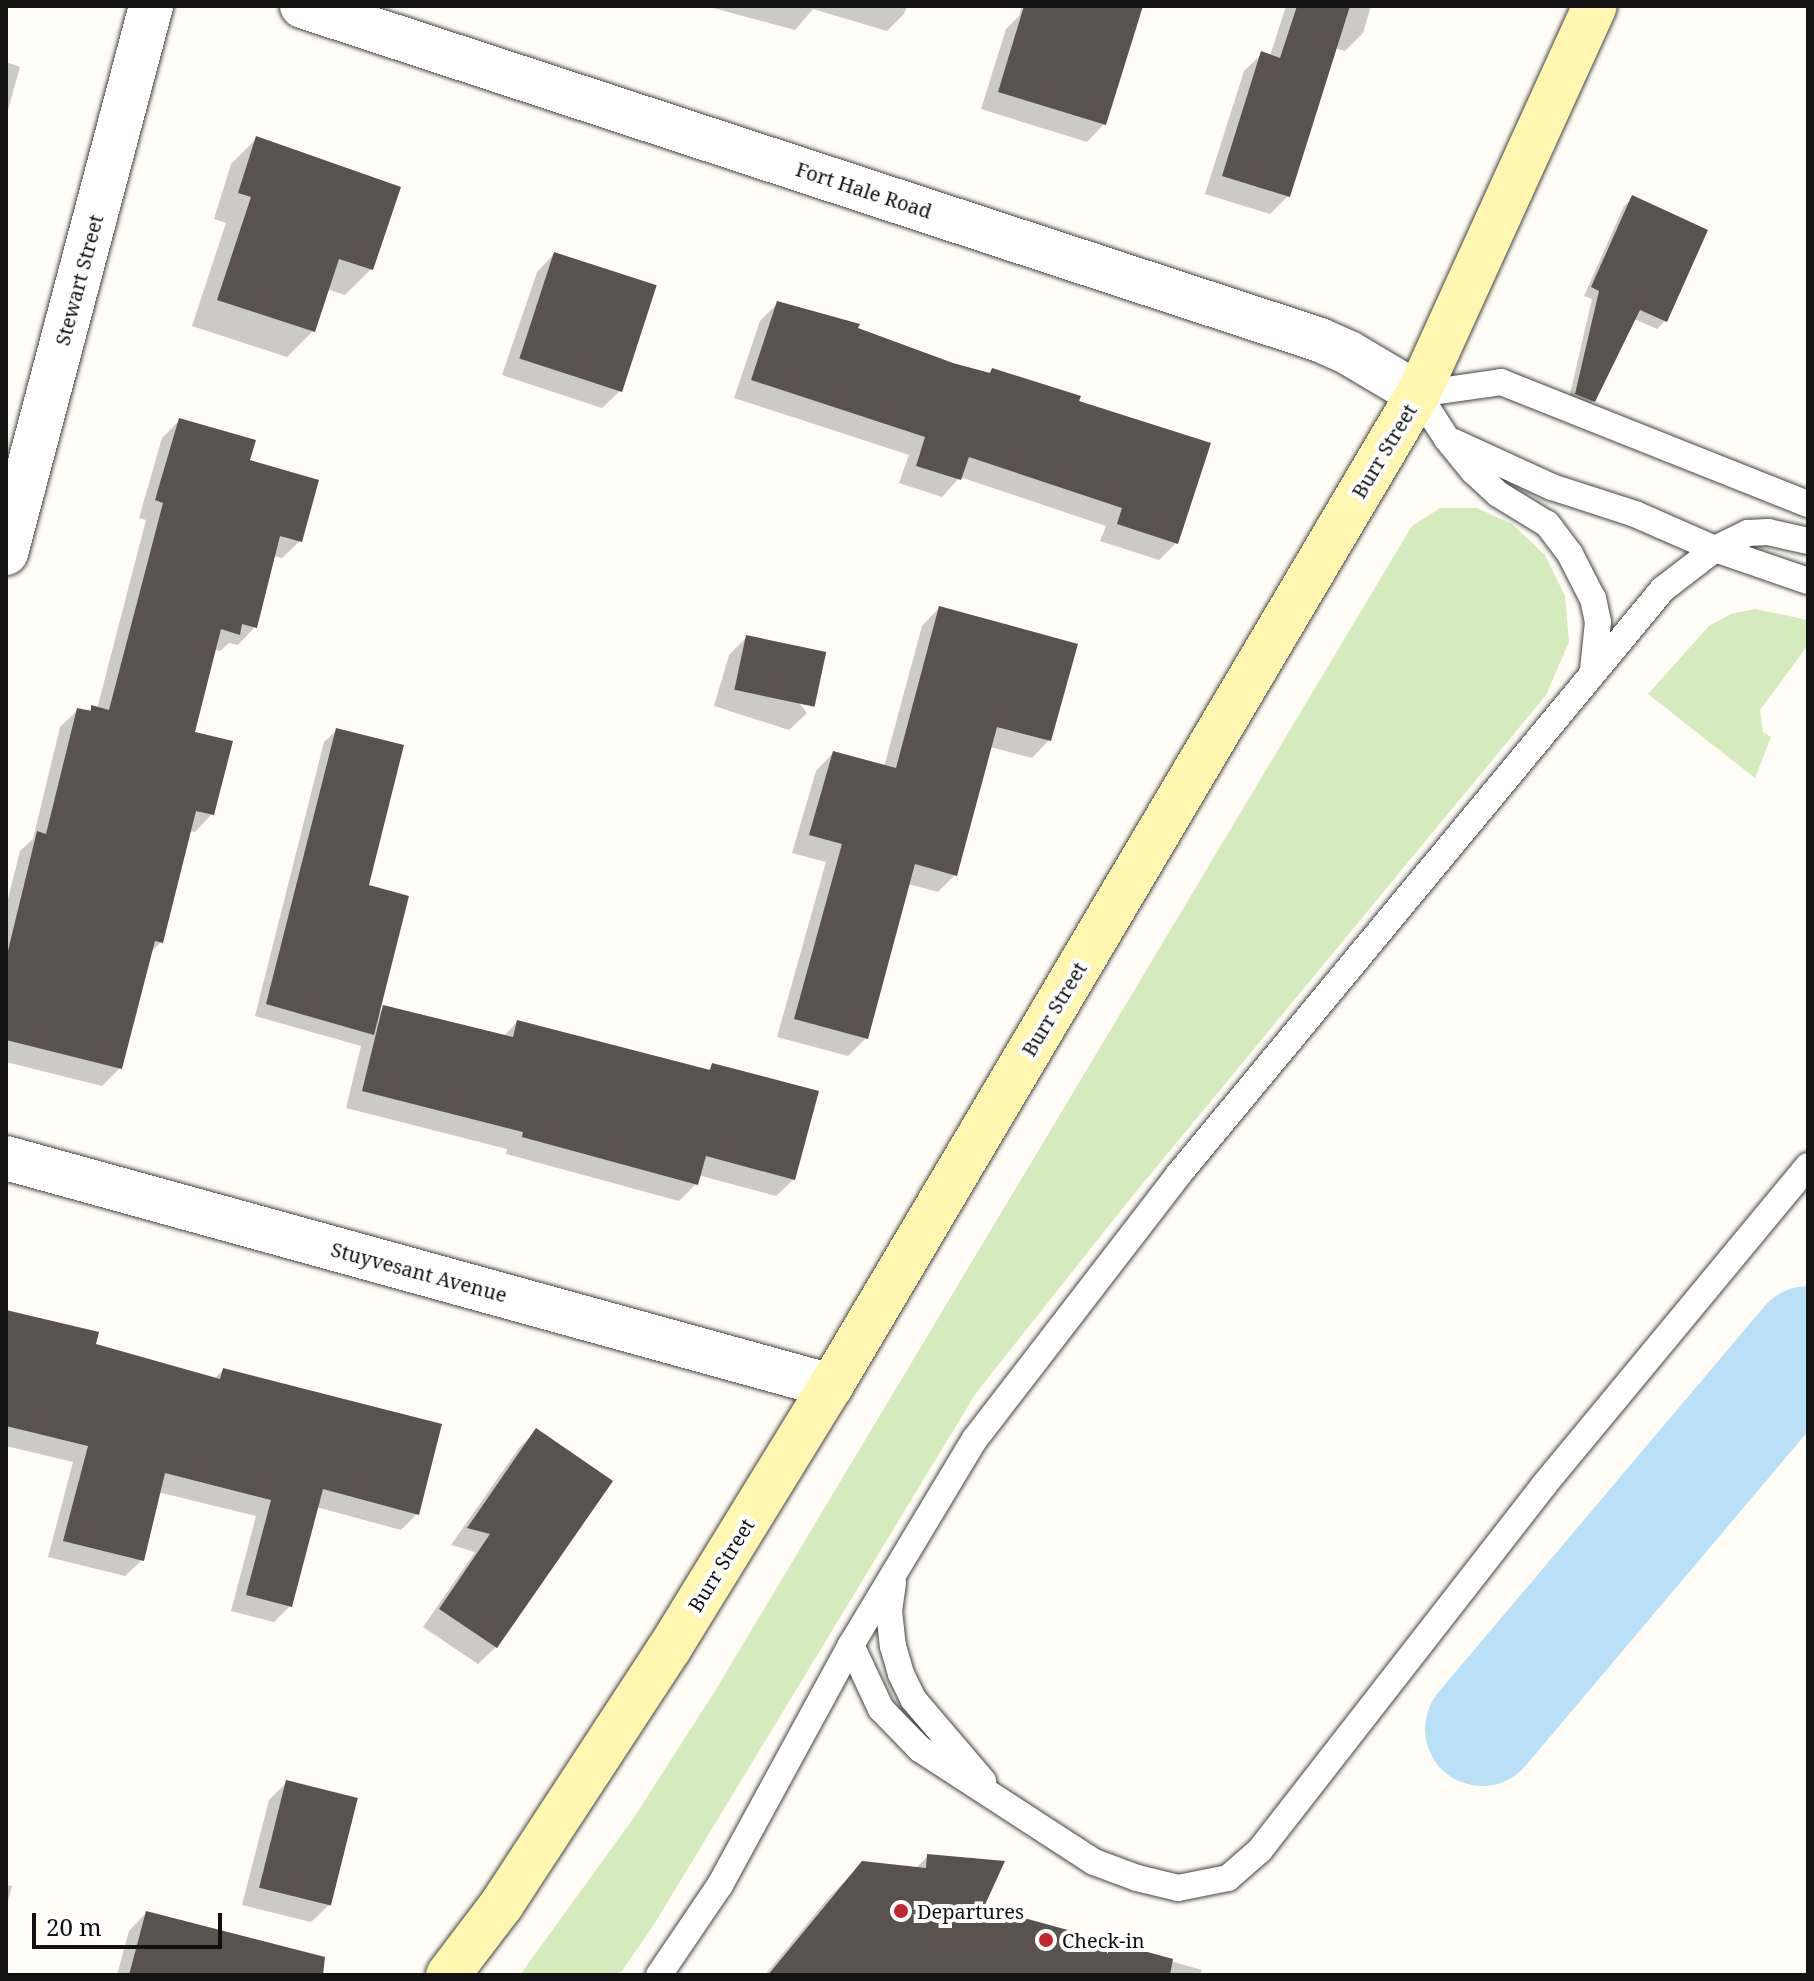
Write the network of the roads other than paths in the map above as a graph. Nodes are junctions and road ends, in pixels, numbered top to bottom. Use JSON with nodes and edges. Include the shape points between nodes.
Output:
{"nodes":[{"id":1,"x":151,"y":6,"type":"edge"},
{"id":2,"x":302,"y":6,"type":"edge"},
{"id":3,"x":1595,"y":6,"type":"edge"},
{"id":4,"x":1418,"y":394,"type":"junction"},
{"id":5,"x":1447,"y":439,"type":"junction"},
{"id":6,"x":1808,"y":504,"type":"edge"},
{"id":7,"x":1808,"y":541,"type":"edge"},
{"id":8,"x":1715,"y":549,"type":"junction"},
{"id":9,"x":6,"y":553,"type":"edge"},
{"id":10,"x":1808,"y":581,"type":"edge"},
{"id":11,"x":1592,"y":674,"type":"junction"},
{"id":12,"x":6,"y":1158,"type":"edge"},
{"id":13,"x":1808,"y":1166,"type":"edge"},
{"id":14,"x":831,"y":1386,"type":"junction"},
{"id":15,"x":893,"y":1578,"type":"junction"},
{"id":16,"x":851,"y":1645,"type":"junction"},
{"id":17,"x":1001,"y":1802,"type":"junction"},
{"id":18,"x":448,"y":1975,"type":"edge"},
{"id":19,"x":659,"y":1975,"type":"edge"}],
"edges":[{"from":1,"to":9,"type":"street","name":"Stewart Street"},
{"from":2,"to":4,"type":"street","name":"Fort Hale Road","via":[[1320,340]]},
{"from":3,"to":4,"type":"main road","name":"Burr Street"},
{"from":4,"to":5,"type":"lane"},
{"from":4,"to":6,"type":"lane","via":[[1501,382]]},
{"from":4,"to":14,"type":"main road","name":"Burr Street"},
{"from":5,"to":8,"type":"lane","via":[[1552,487],[1635,514]]},
{"from":5,"to":11,"type":"lane","via":[[1498,494],[1547,524],[1570,554],[1593,599],[1598,622]]},
{"from":7,"to":8,"type":"lane","via":[[1748,533]]},
{"from":8,"to":10,"type":"lane"},
{"from":8,"to":11,"type":"lane","via":[[1663,589]]},
{"from":11,"to":15,"type":"lane","via":[[1169,1186],[975,1439]]},
{"from":12,"to":14,"type":"street","name":"Stuyvesant Avenue"},
{"from":13,"to":17,"type":"lane","via":[[1544,1485],[1260,1850],[1228,1878],[1178,1888],[1137,1878],[1094,1862]]},
{"from":14,"to":18,"type":"main road","name":"Burr Street","via":[[669,1649],[502,1904]]},
{"from":15,"to":16,"type":"lane"},
{"from":15,"to":17,"type":"lane","via":[[893,1646],[913,1699]]},
{"from":16,"to":17,"type":"lane","via":[[871,1694],[892,1723],[920,1749]]},
{"from":16,"to":19,"type":"lane","via":[[720,1885]]}]}
